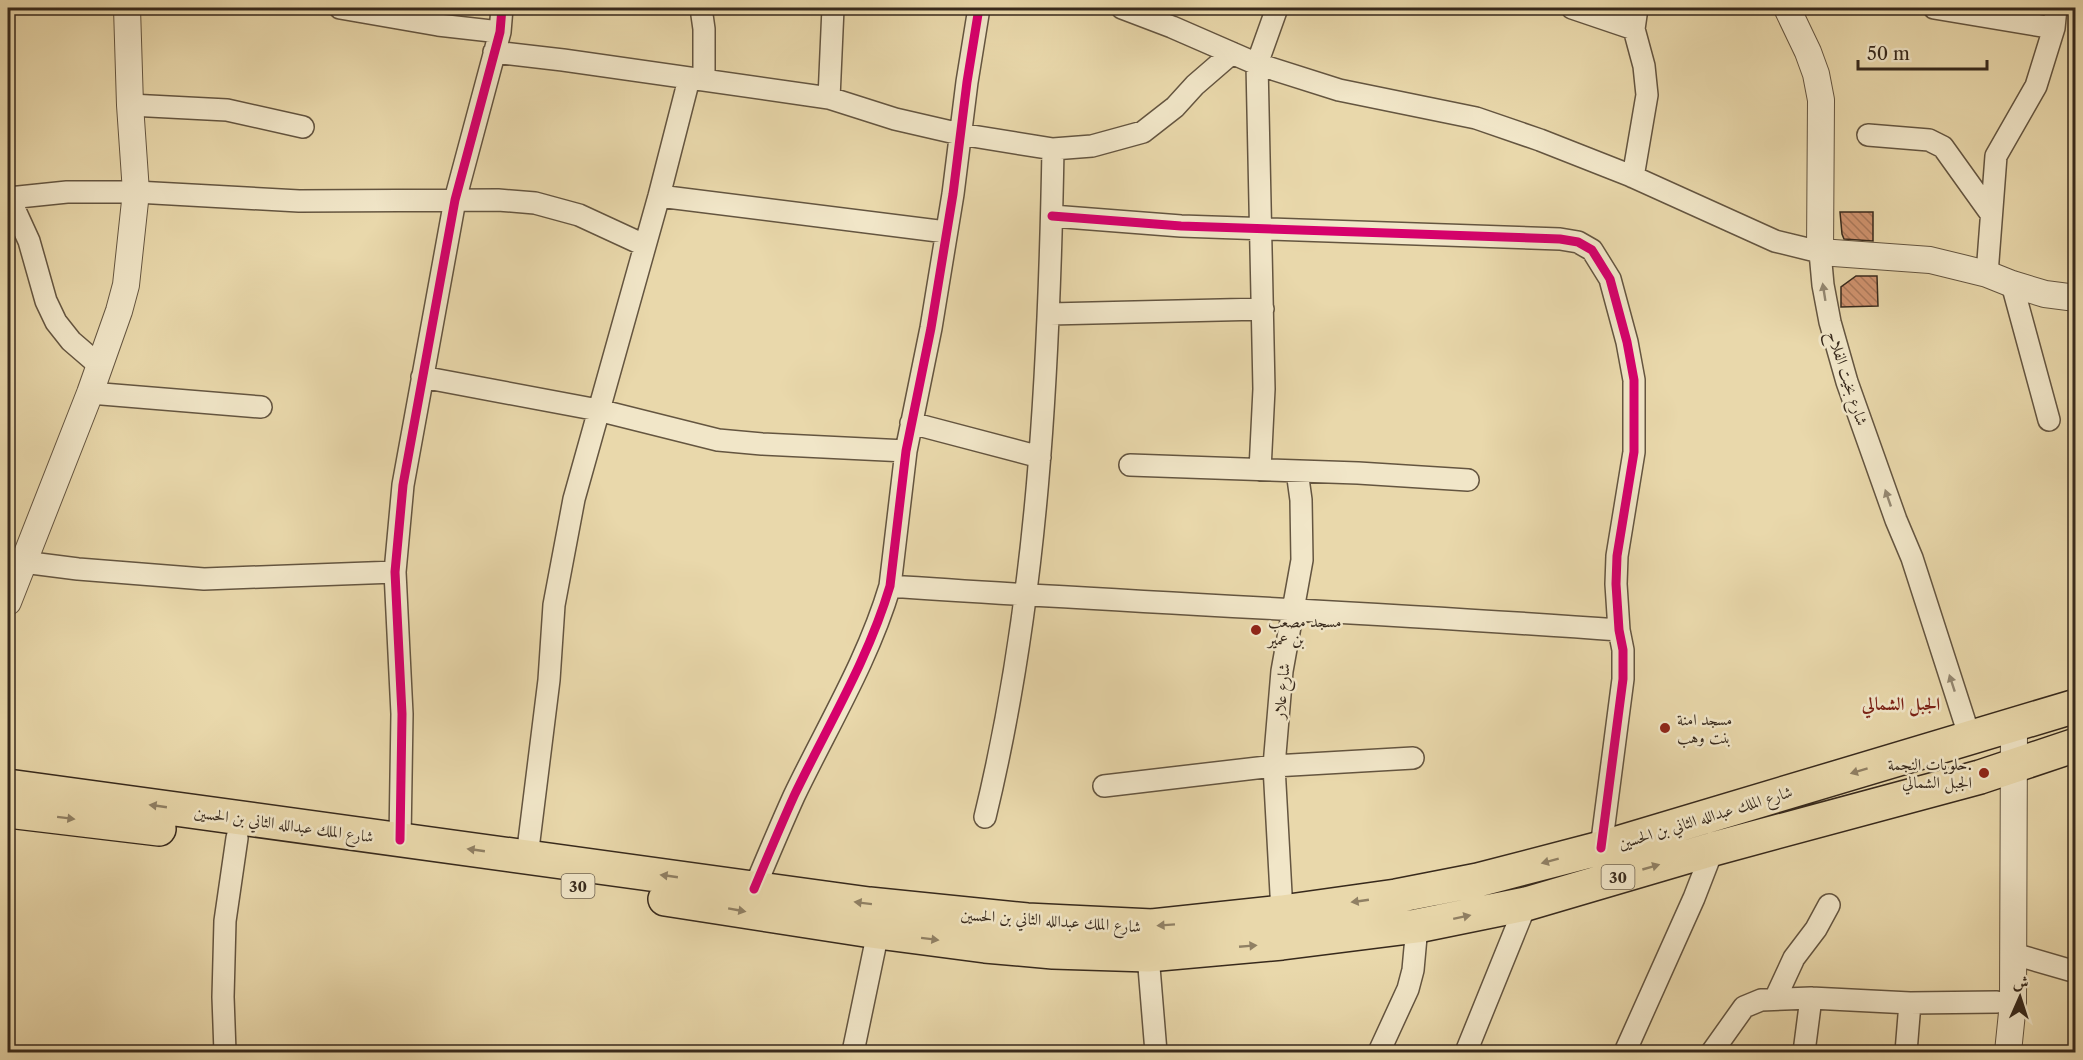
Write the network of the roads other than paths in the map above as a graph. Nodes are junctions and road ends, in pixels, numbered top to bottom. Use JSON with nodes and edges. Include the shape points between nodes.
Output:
{"nodes":[{"id":1,"x":127,"y":8,"type":"edge"},
{"id":2,"x":340,"y":8,"type":"edge"},
{"id":3,"x":502,"y":8,"type":"edge"},
{"id":4,"x":701,"y":8,"type":"edge"},
{"id":5,"x":833,"y":8,"type":"edge"},
{"id":6,"x":980,"y":8,"type":"edge"},
{"id":7,"x":1122,"y":8,"type":"edge"},
{"id":8,"x":1277,"y":8,"type":"edge"},
{"id":9,"x":1572,"y":8,"type":"edge"},
{"id":10,"x":1637,"y":8,"type":"edge"},
{"id":11,"x":1786,"y":8,"type":"edge"},
{"id":12,"x":1935,"y":8,"type":"edge"},
{"id":13,"x":2055,"y":18,"type":"edge"},
{"id":14,"x":1634,"y":29,"type":"junction"},
{"id":15,"x":497,"y":42,"type":"junction"},
{"id":16,"x":1232,"y":53,"type":"junction"},
{"id":17,"x":1257,"y":64,"type":"junction"},
{"id":18,"x":696,"y":79,"type":"junction"},
{"id":19,"x":829,"y":98,"type":"junction"},
{"id":20,"x":130,"y":105,"type":"junction"},
{"id":21,"x":303,"y":127,"type":"dead end"},
{"id":22,"x":960,"y":134,"type":"junction"},
{"id":23,"x":1868,"y":135,"type":"dead end"},
{"id":24,"x":1053,"y":150,"type":"junction"},
{"id":25,"x":1634,"y":177,"type":"junction"},
{"id":26,"x":136,"y":192,"type":"junction"},
{"id":27,"x":8,"y":196,"type":"edge"},
{"id":28,"x":659,"y":196,"type":"junction"},
{"id":29,"x":455,"y":200,"type":"junction"},
{"id":30,"x":1991,"y":214,"type":"junction"},
{"id":31,"x":1052,"y":216,"type":"junction"},
{"id":32,"x":1260,"y":228,"type":"junction"},
{"id":33,"x":946,"y":232,"type":"junction"},
{"id":34,"x":644,"y":245,"type":"junction"},
{"id":35,"x":1820,"y":252,"type":"junction"},
{"id":36,"x":1987,"y":274,"type":"junction"},
{"id":37,"x":2012,"y":284,"type":"junction"},
{"id":38,"x":2076,"y":298,"type":"edge"},
{"id":39,"x":1263,"y":309,"type":"junction"},
{"id":40,"x":1050,"y":314,"type":"junction"},
{"id":41,"x":100,"y":366,"type":"junction"},
{"id":42,"x":422,"y":377,"type":"junction"},
{"id":43,"x":90,"y":393,"type":"junction"},
{"id":44,"x":261,"y":407,"type":"dead end"},
{"id":45,"x":598,"y":410,"type":"junction"},
{"id":46,"x":2049,"y":420,"type":"dead end"},
{"id":47,"x":911,"y":423,"type":"junction"},
{"id":48,"x":906,"y":451,"type":"junction"},
{"id":49,"x":1040,"y":457,"type":"junction"},
{"id":50,"x":1130,"y":465,"type":"dead end"},
{"id":51,"x":1260,"y":470,"type":"junction"},
{"id":52,"x":1297,"y":471,"type":"junction"},
{"id":53,"x":1468,"y":480,"type":"dead end"},
{"id":54,"x":23,"y":561,"type":"junction"},
{"id":55,"x":395,"y":572,"type":"junction"},
{"id":56,"x":890,"y":586,"type":"junction"},
{"id":57,"x":1024,"y":596,"type":"junction"},
{"id":58,"x":8,"y":602,"type":"edge"},
{"id":59,"x":1293,"y":611,"type":"junction"},
{"id":60,"x":1619,"y":630,"type":"junction"},
{"id":61,"x":2076,"y":706,"type":"edge"},
{"id":62,"x":1994,"y":731,"type":"junction"},
{"id":63,"x":2076,"y":745,"type":"edge"},
{"id":64,"x":1413,"y":758,"type":"dead end"},
{"id":65,"x":1274,"y":766,"type":"junction"},
{"id":66,"x":2007,"y":767,"type":"junction"},
{"id":67,"x":8,"y":786,"type":"edge"},
{"id":68,"x":1104,"y":786,"type":"dead end"},
{"id":69,"x":8,"y":811,"type":"edge"},
{"id":70,"x":985,"y":817,"type":"dead end"},
{"id":71,"x":237,"y":838,"type":"junction"},
{"id":72,"x":400,"y":840,"type":"junction"},
{"id":73,"x":1601,"y":848,"type":"junction"},
{"id":74,"x":1713,"y":849,"type":"junction"},
{"id":75,"x":527,"y":857,"type":"junction"},
{"id":76,"x":637,"y":883,"type":"junction"},
{"id":77,"x":754,"y":889,"type":"junction"},
{"id":78,"x":703,"y":893,"type":"junction"},
{"id":79,"x":1526,"y":904,"type":"junction"},
{"id":80,"x":1828,"y":904,"type":"dead end"},
{"id":81,"x":1282,"y":912,"type":"junction"},
{"id":82,"x":1417,"y":926,"type":"junction"},
{"id":83,"x":878,"y":933,"type":"junction"},
{"id":84,"x":2014,"y":954,"type":"junction"},
{"id":85,"x":1148,"y":955,"type":"junction"},
{"id":86,"x":2076,"y":972,"type":"edge"},
{"id":87,"x":1811,"y":998,"type":"junction"},
{"id":88,"x":1774,"y":999,"type":"junction"},
{"id":89,"x":1997,"y":1002,"type":"junction"},
{"id":90,"x":1910,"y":1003,"type":"junction"},
{"id":91,"x":225,"y":1053,"type":"edge"},
{"id":92,"x":853,"y":1053,"type":"edge"},
{"id":93,"x":1156,"y":1053,"type":"edge"},
{"id":94,"x":1379,"y":1053,"type":"edge"},
{"id":95,"x":1466,"y":1053,"type":"edge"},
{"id":96,"x":1625,"y":1053,"type":"edge"},
{"id":97,"x":1712,"y":1053,"type":"edge"},
{"id":98,"x":1804,"y":1053,"type":"edge"},
{"id":99,"x":1906,"y":1053,"type":"edge"},
{"id":100,"x":2006,"y":1053,"type":"edge"}],
"edges":[{"from":1,"to":20,"type":"street"},
{"from":2,"to":15,"type":"street","via":[[438,25]]},
{"from":3,"to":15,"type":"street"},
{"from":4,"to":18,"type":"street","via":[[704,30]]},
{"from":5,"to":19,"type":"street"},
{"from":6,"to":22,"type":"street"},
{"from":7,"to":16,"type":"street"},
{"from":8,"to":17,"type":"street"},
{"from":9,"to":14,"type":"street"},
{"from":10,"to":14,"type":"street"},
{"from":11,"to":35,"type":"street","name":"شارع بخيت الفلاح","via":[[1808,52],[1821,100]]},
{"from":12,"to":13,"type":"street"},
{"from":13,"to":30,"type":"street","via":[[2036,86],[1996,156]]},
{"from":14,"to":25,"type":"street","via":[[1647,94]]},
{"from":15,"to":18,"type":"street"},
{"from":15,"to":29,"type":"street"},
{"from":16,"to":17,"type":"street"},
{"from":16,"to":24,"type":"street","via":[[1143,132],[1092,146]]},
{"from":17,"to":25,"type":"street","via":[[1339,90],[1476,118]]},
{"from":17,"to":32,"type":"street"},
{"from":18,"to":19,"type":"street"},
{"from":18,"to":28,"type":"street"},
{"from":19,"to":22,"type":"street"},
{"from":20,"to":21,"type":"street","via":[[227,110]]},
{"from":20,"to":26,"type":"street"},
{"from":22,"to":24,"type":"street"},
{"from":22,"to":33,"type":"street"},
{"from":23,"to":30,"type":"street","via":[[1929,140],[1943,147]]},
{"from":24,"to":31,"type":"street"},
{"from":25,"to":35,"type":"street","via":[[1775,241]]},
{"from":26,"to":27,"type":"street"},
{"from":26,"to":29,"type":"street","via":[[299,201]]},
{"from":26,"to":41,"type":"street","via":[[126,285]]},
{"from":27,"to":41,"type":"street","via":[[29,240],[56,322]]},
{"from":28,"to":33,"type":"street"},
{"from":28,"to":34,"type":"street"},
{"from":29,"to":34,"type":"street","via":[[536,203],[579,215]]},
{"from":29,"to":42,"type":"street"},
{"from":30,"to":36,"type":"street"},
{"from":31,"to":32,"type":"street"},
{"from":31,"to":40,"type":"street"},
{"from":32,"to":39,"type":"street"},
{"from":32,"to":60,"type":"street","via":[[1560,239],[1578,242],[1592,250],[1610,279],[1634,380],[1634,452],[1617,556]]},
{"from":33,"to":47,"type":"street"},
{"from":34,"to":45,"type":"street"},
{"from":35,"to":36,"type":"street","via":[[1930,260]]},
{"from":62,"to":35,"type":"street","name":"شارع بخيت الفلاح","one_way":true,"via":[[1896,519],[1847,382],[1830,322]]},
{"from":36,"to":37,"type":"street"},
{"from":37,"to":38,"type":"street"},
{"from":37,"to":46,"type":"street"},
{"from":39,"to":40,"type":"street"},
{"from":39,"to":51,"type":"street"},
{"from":40,"to":49,"type":"street"},
{"from":41,"to":43,"type":"street"},
{"from":42,"to":45,"type":"street"},
{"from":42,"to":55,"type":"street","via":[[403,485]]},
{"from":43,"to":44,"type":"street"},
{"from":43,"to":54,"type":"street"},
{"from":45,"to":48,"type":"street","via":[[695,435],[740,442]]},
{"from":45,"to":75,"type":"street","via":[[574,500],[554,605],[549,680]]},
{"from":47,"to":48,"type":"street"},
{"from":47,"to":49,"type":"street"},
{"from":48,"to":56,"type":"street"},
{"from":49,"to":57,"type":"street"},
{"from":50,"to":51,"type":"street"},
{"from":51,"to":52,"type":"street"},
{"from":52,"to":53,"type":"street"},
{"from":52,"to":59,"type":"street","name":"شارع علار","via":[[1302,560]]},
{"from":54,"to":55,"type":"street","via":[[204,579]]},
{"from":54,"to":58,"type":"street"},
{"from":55,"to":72,"type":"street","via":[[402,714]]},
{"from":56,"to":57,"type":"street"},
{"from":56,"to":77,"type":"street"},
{"from":57,"to":59,"type":"street"},
{"from":57,"to":70,"type":"street","via":[[1002,747]]},
{"from":59,"to":60,"type":"street"},
{"from":59,"to":65,"type":"street","name":"شارع علار","via":[[1282,671]]},
{"from":60,"to":73,"type":"street","via":[[1623,679]]},
{"from":61,"to":62,"type":"main road","name":"شارع الملك عبدالله الثاني بن الحسين","number":"30"},
{"from":62,"to":66,"type":"street"},
{"from":62,"to":73,"type":"main road","name":"شارع الملك عبدالله الثاني بن الحسين","number":"30","one_way":true},
{"from":63,"to":66,"type":"main road","name":"شارع الملك عبدالله الثاني بن الحسين","number":"30"},
{"from":64,"to":65,"type":"street"},
{"from":65,"to":68,"type":"street"},
{"from":65,"to":81,"type":"street","name":"شارع علار"},
{"from":66,"to":74,"type":"main road","name":"شارع الملك عبدالله الثاني بن الحسين","number":"30"},
{"from":66,"to":84,"type":"street"},
{"from":66,"to":89,"type":"street"},
{"from":72,"to":67,"type":"main road","name":"شارع الملك عبدالله الثاني بن الحسين","number":"30","one_way":true},
{"from":69,"to":71,"type":"main road","name":"شارع الملك عبدالله الثاني بن الحسين","number":"30","one_way":true},
{"from":71,"to":76,"type":"main road","name":"شارع الملك عبدالله الثاني بن الحسين","number":"30"},
{"from":71,"to":91,"type":"street","via":[[225,921]]},
{"from":75,"to":72,"type":"main road","name":"شارع الملك عبدالله الثاني بن الحسين","number":"30","one_way":true},
{"from":73,"to":81,"type":"main road","name":"شارع الملك عبدالله الثاني بن الحسين","number":"30","one_way":true,"via":[[1478,880]]},
{"from":79,"to":74,"type":"main road","name":"شارع الملك عبدالله الثاني بن الحسين","number":"30","one_way":true},
{"from":74,"to":96,"type":"street"},
{"from":75,"to":76,"type":"main road","name":"شارع الملك عبدالله الثاني بن الحسين","number":"30"},
{"from":76,"to":78,"type":"main road","name":"شارع الملك عبدالله الثاني بن الحسين","number":"30"},
{"from":77,"to":78,"type":"main road","name":"شارع الملك عبدالله الثاني بن الحسين","number":"30"},
{"from":81,"to":77,"type":"main road","name":"شارع الملك عبدالله الثاني بن الحسين","number":"30","one_way":true,"via":[[1130,926],[969,915]]},
{"from":78,"to":83,"type":"main road","name":"شارع الملك عبدالله الثاني بن الحسين","number":"30","one_way":true},
{"from":82,"to":79,"type":"main road","name":"شارع الملك عبدالله الثاني بن الحسين","number":"30","one_way":true},
{"from":79,"to":95,"type":"street"},
{"from":80,"to":88,"type":"street"},
{"from":85,"to":82,"type":"main road","name":"شارع الملك عبدالله الثاني بن الحسين","number":"30","one_way":true},
{"from":82,"to":94,"type":"street","via":[[1408,989]]},
{"from":83,"to":85,"type":"main road","name":"شارع الملك عبدالله الثاني بن الحسين","number":"30","one_way":true,"via":[[1019,949]]},
{"from":83,"to":92,"type":"street"},
{"from":84,"to":86,"type":"street"},
{"from":84,"to":100,"type":"street"},
{"from":85,"to":93,"type":"street"},
{"from":87,"to":88,"type":"street"},
{"from":87,"to":90,"type":"street"},
{"from":87,"to":98,"type":"street"},
{"from":88,"to":97,"type":"street","via":[[1744,1008]]},
{"from":89,"to":90,"type":"street"},
{"from":89,"to":100,"type":"street"},
{"from":90,"to":99,"type":"street"}]}
